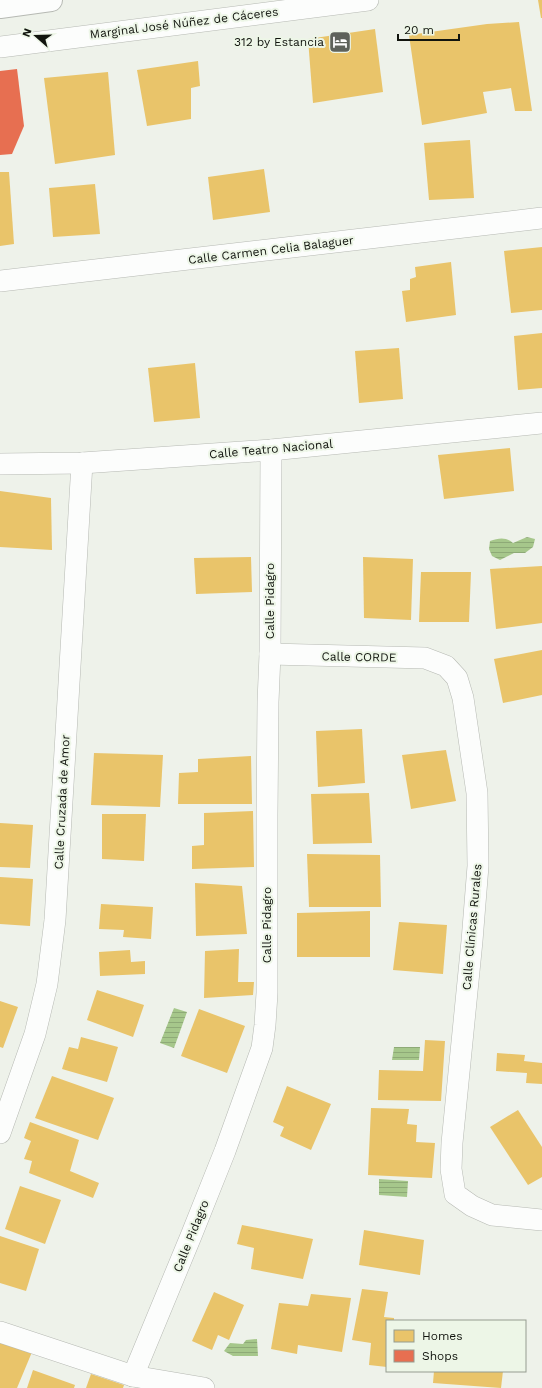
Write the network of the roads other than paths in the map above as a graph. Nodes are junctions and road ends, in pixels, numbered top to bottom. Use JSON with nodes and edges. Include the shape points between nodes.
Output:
{"nodes":[{"id":1,"x":51,"y":0,"type":"edge"},
{"id":2,"x":368,"y":0,"type":"edge"},
{"id":3,"x":0,"y":7,"type":"edge"},
{"id":4,"x":0,"y":47,"type":"edge"},
{"id":5,"x":542,"y":218,"type":"edge"},
{"id":6,"x":0,"y":282,"type":"edge"},
{"id":7,"x":542,"y":423,"type":"edge"},
{"id":8,"x":271,"y":450,"type":"junction"},
{"id":9,"x":82,"y":463,"type":"junction"},
{"id":10,"x":0,"y":464,"type":"edge"},
{"id":11,"x":270,"y":654,"type":"junction"},
{"id":12,"x":446,"y":666,"type":"joint"},
{"id":13,"x":0,"y":1133,"type":"edge"},
{"id":14,"x":542,"y":1220,"type":"edge"},
{"id":15,"x":0,"y":1332,"type":"edge"},
{"id":16,"x":133,"y":1376,"type":"junction"},
{"id":17,"x":204,"y":1388,"type":"edge"}],
"edges":[{"from":1,"to":3,"type":"main road"},
{"from":2,"to":4,"type":"street","name":"Marginal José Núñez de Cáceres"},
{"from":5,"to":6,"type":"street","name":"Calle Carmen Celia Balaguer"},
{"from":7,"to":8,"type":"street","name":"Calle Teatro Nacional"},
{"from":8,"to":9,"type":"street","name":"Calle Teatro Nacional"},
{"from":8,"to":11,"type":"street","name":"Calle Pidagro"},
{"from":9,"to":10,"type":"street","name":"Calle Teatro Nacional"},
{"from":9,"to":13,"type":"street","name":"Calle Cruzada de Amor","via":[[55,920],[47,984],[35,1034]]},
{"from":11,"to":12,"type":"street","name":"Calle CORDE","via":[[426,658]]},
{"from":11,"to":16,"type":"street","name":"Calle Pidagro","via":[[267,993],[262,1048],[225,1150]]},
{"from":12,"to":14,"type":"street","name":"Calle Clínicas Rurales","via":[[457,678],[463,698],[478,815],[478,866],[452,1143],[451,1169],[455,1194],[492,1216]]},
{"from":15,"to":16,"type":"street"},
{"from":16,"to":17,"type":"street"}]}
